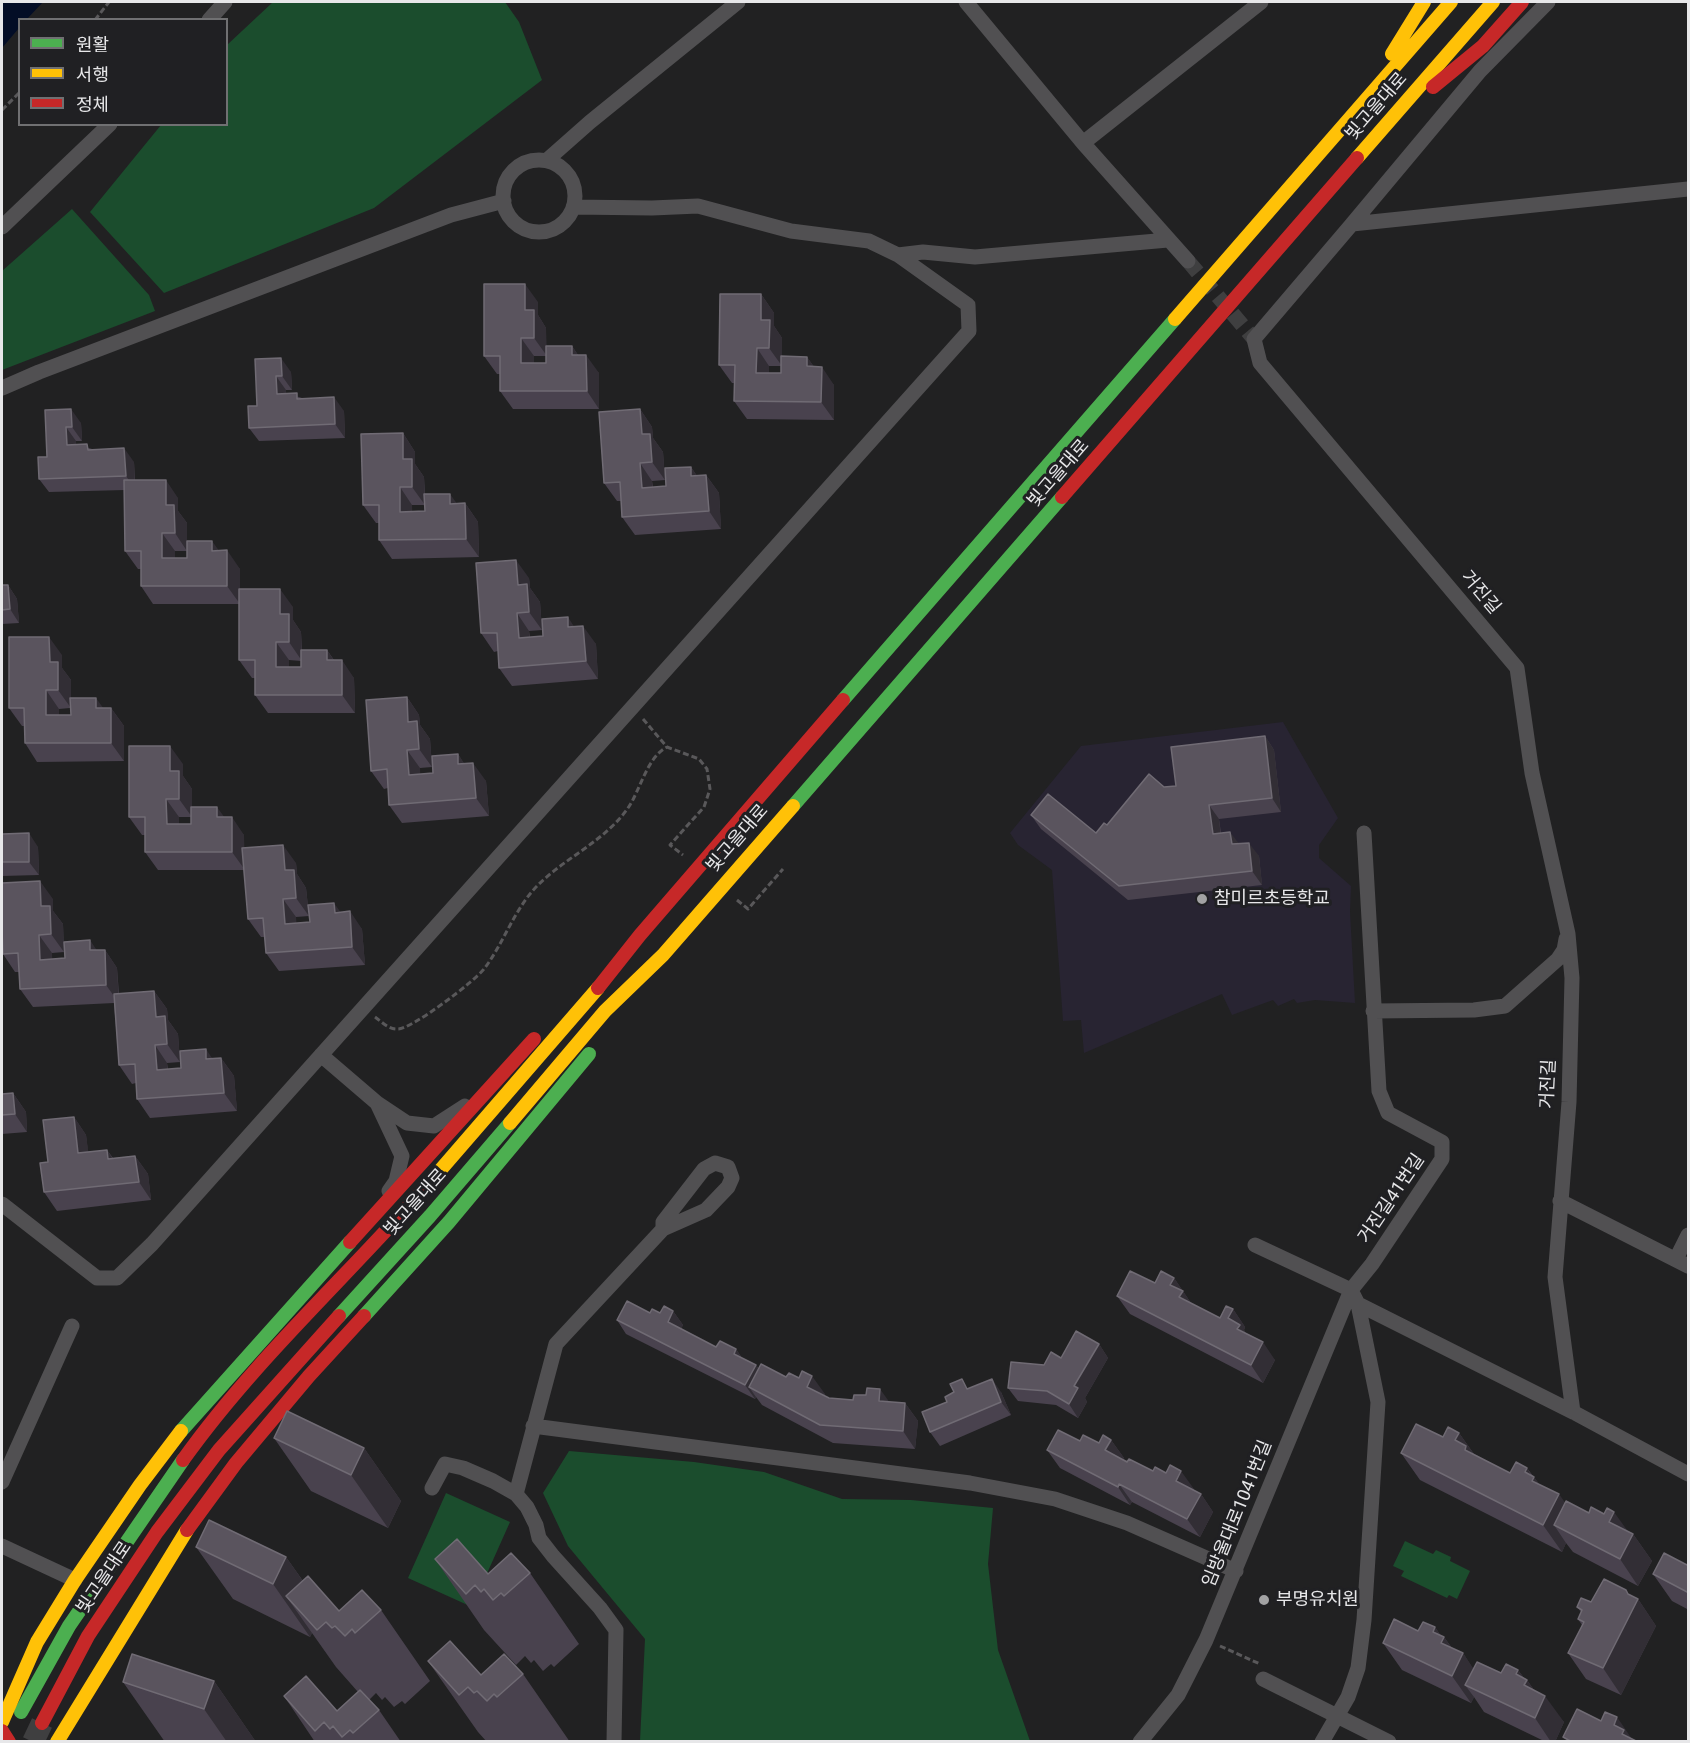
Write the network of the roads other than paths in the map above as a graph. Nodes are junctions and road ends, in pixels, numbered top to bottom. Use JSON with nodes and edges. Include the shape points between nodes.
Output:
{"nodes":[{"id":1,"x":225,"y":2,"type":"edge"},
{"id":2,"x":738,"y":2,"type":"edge"},
{"id":3,"x":966,"y":2,"type":"edge"},
{"id":4,"x":1261,"y":2,"type":"edge"},
{"id":5,"x":1424,"y":2,"type":"edge"},
{"id":6,"x":1451,"y":2,"type":"edge"},
{"id":7,"x":1493,"y":2,"type":"edge"},
{"id":8,"x":1522,"y":2,"type":"edge"},
{"id":9,"x":1548,"y":2,"type":"edge"},
{"id":10,"x":212,"y":18,"type":"edge"},
{"id":11,"x":1356,"y":111,"type":"junction"},
{"id":12,"x":108,"y":126,"type":"edge"},
{"id":13,"x":1382,"y":130,"type":"junction"},
{"id":14,"x":1083,"y":143,"type":"junction"},
{"id":15,"x":547,"y":160,"type":"junction"},
{"id":16,"x":1689,"y":189,"type":"edge"},
{"id":17,"x":504,"y":201,"type":"junction"},
{"id":18,"x":573,"y":207,"type":"junction"},
{"id":19,"x":1352,"y":224,"type":"junction"},
{"id":20,"x":2,"y":227,"type":"edge"},
{"id":21,"x":1168,"y":240,"type":"junction"},
{"id":22,"x":898,"y":255,"type":"junction"},
{"id":23,"x":1188,"y":261,"type":"tunnel mouth"},
{"id":24,"x":2,"y":388,"type":"edge"},
{"id":25,"x":1364,"y":833,"type":"dead end"},
{"id":26,"x":1568,"y":934,"type":"junction"},
{"id":27,"x":640,"y":935,"type":"junction"},
{"id":28,"x":663,"y":955,"type":"junction"},
{"id":29,"x":563,"y":1008,"type":"dead end"},
{"id":30,"x":1373,"y":1011,"type":"junction"},
{"id":31,"x":617,"y":1020,"type":"dead end"},
{"id":32,"x":547,"y":1025,"type":"dead end"},
{"id":33,"x":602,"y":1039,"type":"dead end"},
{"id":34,"x":321,"y":1055,"type":"junction"},
{"id":35,"x":486,"y":1093,"type":"junction"},
{"id":36,"x":377,"y":1103,"type":"junction"},
{"id":37,"x":1560,"y":1201,"type":"junction"},
{"id":38,"x":2,"y":1204,"type":"edge"},
{"id":39,"x":368,"y":1223,"type":"junction"},
{"id":40,"x":663,"y":1229,"type":"junction"},
{"id":41,"x":1689,"y":1235,"type":"edge"},
{"id":42,"x":1255,"y":1245,"type":"dead end"},
{"id":43,"x":1682,"y":1263,"type":"edge"},
{"id":44,"x":1354,"y":1297,"type":"junction"},
{"id":45,"x":72,"y":1326,"type":"dead end"},
{"id":46,"x":1573,"y":1412,"type":"junction"},
{"id":47,"x":533,"y":1426,"type":"junction"},
{"id":48,"x":1689,"y":1474,"type":"edge"},
{"id":49,"x":2,"y":1482,"type":"edge"},
{"id":50,"x":432,"y":1488,"type":"dead end"},
{"id":51,"x":516,"y":1494,"type":"junction"},
{"id":52,"x":2,"y":1546,"type":"edge"},
{"id":53,"x":1236,"y":1572,"type":"junction"},
{"id":54,"x":75,"y":1580,"type":"junction"},
{"id":55,"x":37,"y":1642,"type":"junction"},
{"id":56,"x":95,"y":1677,"type":"junction"},
{"id":57,"x":1263,"y":1679,"type":"road end"},
{"id":58,"x":2,"y":1694,"type":"edge"},
{"id":59,"x":21,"y":1712,"type":"dead end"},
{"id":60,"x":1338,"y":1715,"type":"junction"},
{"id":61,"x":2,"y":1722,"type":"edge"},
{"id":62,"x":42,"y":1723,"type":"tunnel mouth"},
{"id":63,"x":2,"y":1731,"type":"edge"},
{"id":64,"x":9,"y":1742,"type":"edge"},
{"id":65,"x":57,"y":1742,"type":"edge"},
{"id":66,"x":71,"y":1742,"type":"edge"},
{"id":67,"x":614,"y":1742,"type":"edge"},
{"id":68,"x":1140,"y":1742,"type":"edge"},
{"id":69,"x":1322,"y":1742,"type":"edge"},
{"id":70,"x":1389,"y":1742,"type":"edge"}],
"edges":[{"from":1,"to":10,"type":"street"},
{"from":2,"to":15,"type":"street"},
{"from":3,"to":14,"type":"street"},
{"from":4,"to":14,"type":"street"},
{"from":5,"to":11,"type":"main road"},
{"from":6,"to":11,"type":"main road","name":"빛고을대로"},
{"from":7,"to":13,"type":"main road","name":"빛고을대로"},
{"from":8,"to":13,"type":"main road","via":[[1483,46]]},
{"from":9,"to":19,"type":"street","via":[[1480,71]]},
{"from":11,"to":27,"type":"main road","name":"빛고을대로"},
{"from":12,"to":20,"type":"street"},
{"from":13,"to":28,"type":"main road","name":"빛고을대로"},
{"from":14,"to":21,"type":"street"},
{"from":15,"to":17,"type":"street","via":[[524,163],[514,170],[507,179]]},
{"from":15,"to":18,"type":"street","via":[[558,165],[573,183]]},
{"from":16,"to":19,"type":"street"},
{"from":17,"to":18,"type":"street","via":[[515,222],[536,231],[559,226]]},
{"from":17,"to":24,"type":"street","via":[[451,215]]},
{"from":18,"to":22,"type":"street","via":[[698,206],[791,231],[869,241]]},
{"from":19,"to":26,"type":"street","name":"거진길","via":[[1254,339],[1260,363],[1517,668],[1532,773]]},
{"from":21,"to":22,"type":"street","via":[[975,256],[923,252]]},
{"from":21,"to":23,"type":"street"},
{"from":22,"to":34,"type":"street","via":[[968,305],[969,331]]},
{"from":25,"to":30,"type":"street","name":"거진길41번길"},
{"from":26,"to":30,"type":"street","via":[[1557,959],[1505,1006]]},
{"from":26,"to":37,"type":"street","name":"거진길","via":[[1571,1055]]},
{"from":27,"to":29,"type":"main road"},
{"from":27,"to":59,"type":"main road","name":"빛고을대로","via":[[423,1190],[258,1368],[199,1438],[69,1626]]},
{"from":28,"to":31,"type":"main road"},
{"from":28,"to":62,"type":"main road","name":"빛고을대로","via":[[605,1011],[430,1215],[219,1449],[157,1532],[88,1636]]},
{"from":30,"to":44,"type":"street","name":"거진길41번길","via":[[1379,1091],[1388,1113],[1442,1142],[1442,1159]]},
{"from":32,"to":35,"type":"main road"},
{"from":33,"to":56,"type":"main road","via":[[449,1222],[236,1463],[182,1537]]},
{"from":34,"to":36,"type":"street"},
{"from":34,"to":38,"type":"street","via":[[117,1278],[97,1278]]},
{"from":35,"to":36,"type":"street","via":[[434,1126],[407,1123]]},
{"from":35,"to":39,"type":"main road"},
{"from":36,"to":39,"type":"street","via":[[402,1156],[396,1181]]},
{"from":37,"to":43,"type":"street"},
{"from":37,"to":46,"type":"street","name":"거진길","via":[[1555,1277]]},
{"from":39,"to":54,"type":"main road","via":[[190,1419]]},
{"from":40,"to":40,"type":"street","via":[[706,1210],[728,1187],[732,1179],[728,1167],[715,1162],[704,1169],[663,1222]]},
{"from":40,"to":47,"type":"street","via":[[556,1344]]},
{"from":41,"to":43,"type":"street"},
{"from":42,"to":44,"type":"street"},
{"from":44,"to":46,"type":"street"},
{"from":44,"to":53,"type":"street","name":"임방울대로1041번길"},
{"from":44,"to":60,"type":"street","via":[[1378,1402],[1358,1668]]},
{"from":45,"to":49,"type":"street"},
{"from":46,"to":48,"type":"street"},
{"from":47,"to":51,"type":"street"},
{"from":47,"to":53,"type":"street","via":[[970,1484],[1055,1499],[1127,1523]]},
{"from":50,"to":51,"type":"street","via":[[445,1464],[483,1476]]},
{"from":51,"to":67,"type":"street","via":[[532,1516],[539,1538],[616,1630]]},
{"from":52,"to":54,"type":"street"},
{"from":53,"to":68,"type":"street","name":"임방울대로1041번길","via":[[1178,1695]]},
{"from":54,"to":55,"type":"main road"},
{"from":55,"to":58,"type":"main road"},
{"from":55,"to":61,"type":"main road"},
{"from":56,"to":65,"type":"main road"},
{"from":56,"to":66,"type":"main road"},
{"from":57,"to":60,"type":"street"},
{"from":60,"to":69,"type":"street"},
{"from":60,"to":70,"type":"street"},
{"from":63,"to":64,"type":"main road"}]}
